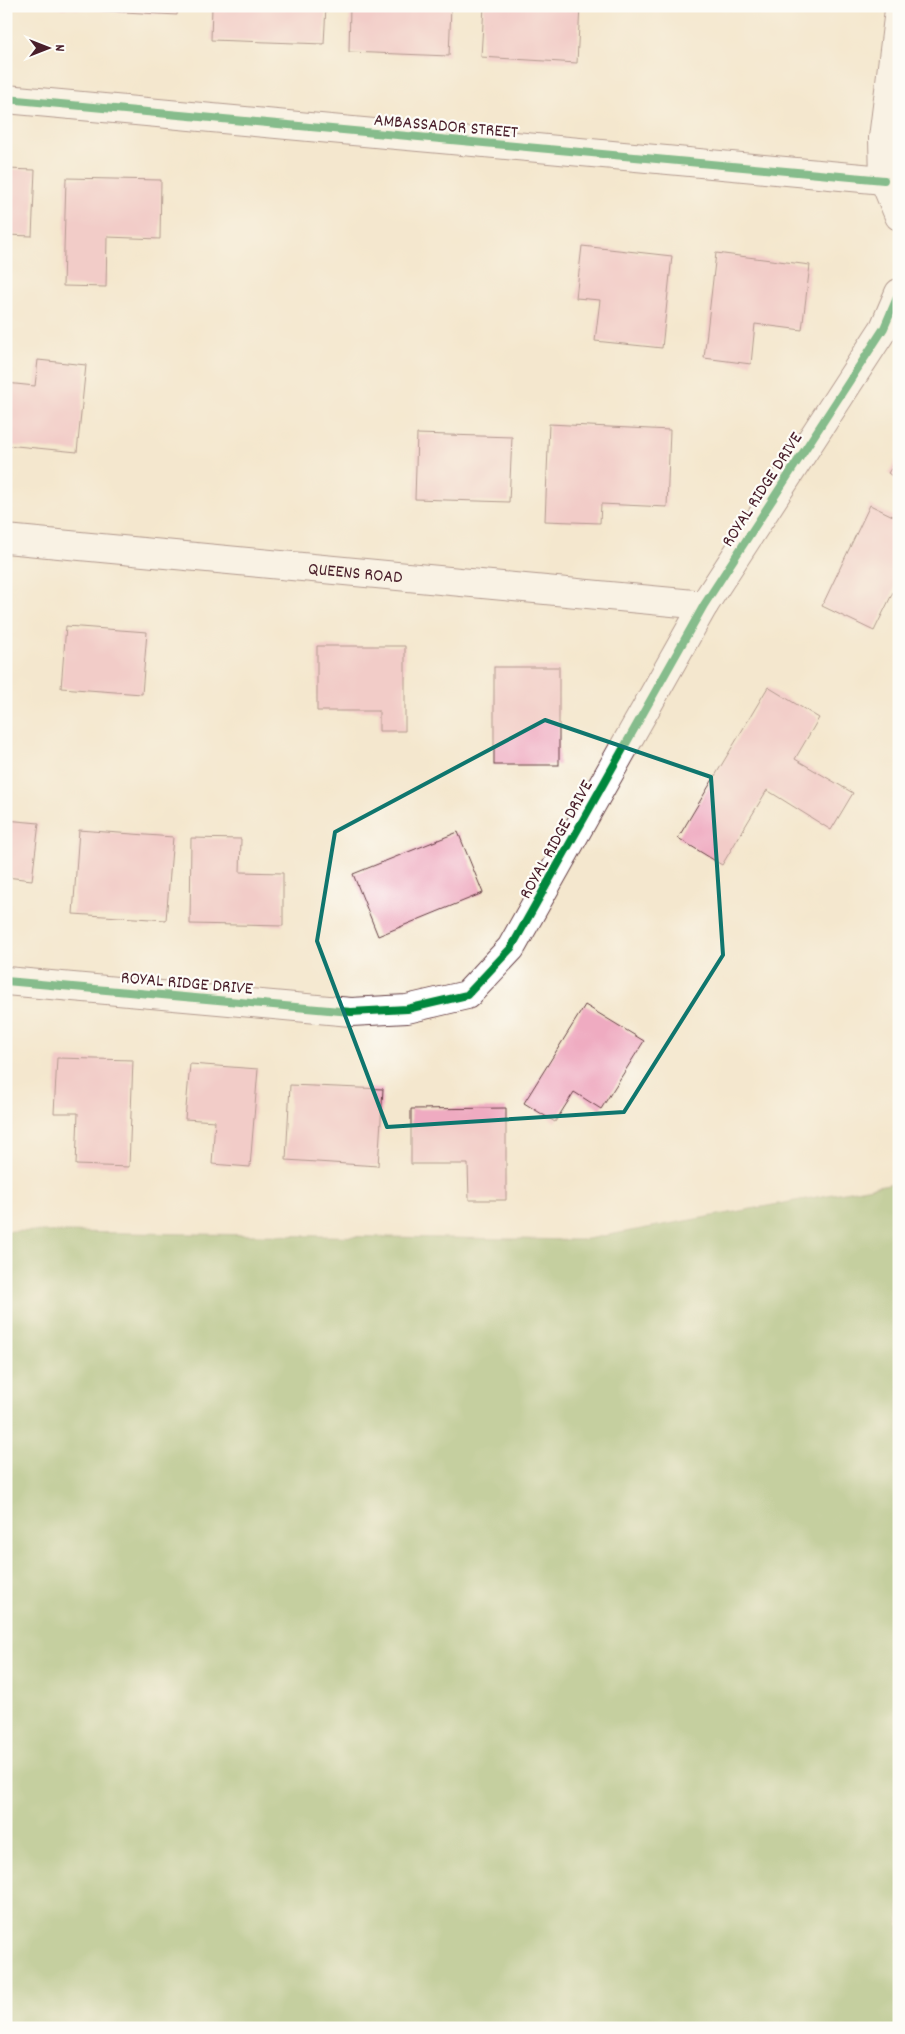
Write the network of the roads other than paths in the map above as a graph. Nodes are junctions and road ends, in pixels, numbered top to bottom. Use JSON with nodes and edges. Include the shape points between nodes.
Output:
{"nodes":[{"id":1,"x":899,"y":10,"type":"edge"},
{"id":2,"x":6,"y":99,"type":"edge"},
{"id":3,"x":884,"y":180,"type":"junction"},
{"id":4,"x":899,"y":216,"type":"edge"},
{"id":5,"x":899,"y":294,"type":"edge"},
{"id":6,"x":6,"y":539,"type":"edge"},
{"id":7,"x":704,"y":605,"type":"junction"},
{"id":8,"x":6,"y":981,"type":"edge"}],
"edges":[{"from":1,"to":3,"type":"street","via":[[883,138]]},
{"from":2,"to":3,"type":"street","name":"AMBASSADOR STREET"},
{"from":3,"to":4,"type":"street"},
{"from":5,"to":7,"type":"street","name":"ROYAL RIDGE DRIVE","via":[[884,328]]},
{"from":6,"to":7,"type":"street","name":"QUEENS ROAD"},
{"from":7,"to":8,"type":"street","name":"ROYAL RIDGE DRIVE","via":[[511,948],[467,995],[407,1009],[351,1012]]}]}
